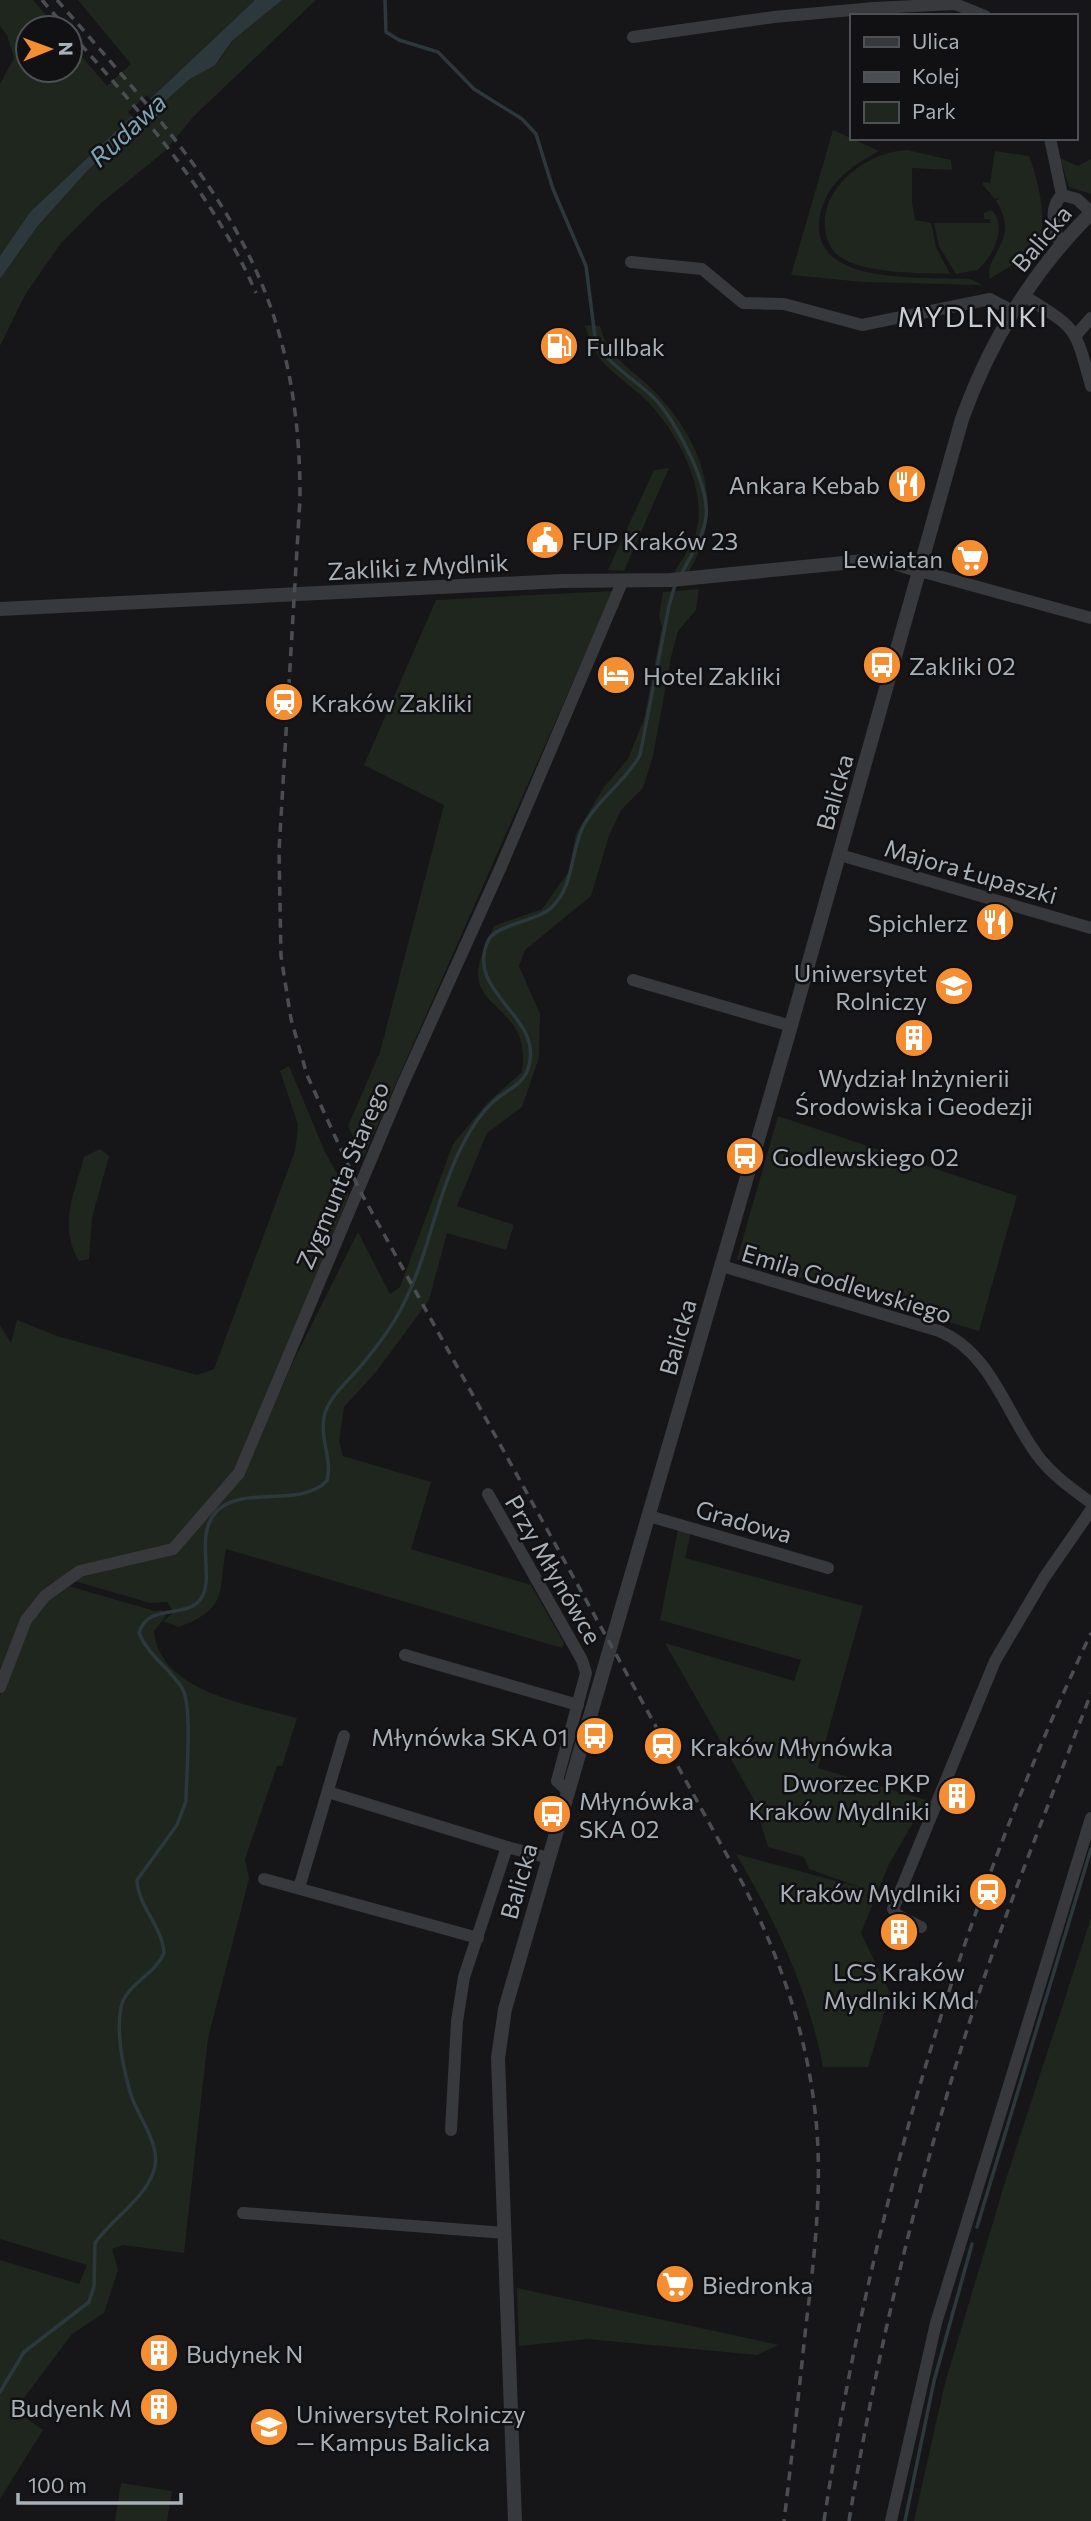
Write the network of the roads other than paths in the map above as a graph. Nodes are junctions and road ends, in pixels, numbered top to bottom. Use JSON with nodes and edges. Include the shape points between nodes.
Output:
{"nodes":[{"id":1,"x":965,"y":3,"type":"edge"},
{"id":2,"x":872,"y":4,"type":"edge"},
{"id":3,"x":982,"y":14,"type":"edge"},
{"id":4,"x":634,"y":37,"type":"dead end"},
{"id":5,"x":1050,"y":140,"type":"edge"},
{"id":6,"x":1062,"y":195,"type":"junction"},
{"id":7,"x":1091,"y":213,"type":"edge"},
{"id":8,"x":1061,"y":245,"type":"junction"},
{"id":9,"x":631,"y":262,"type":"dead end"},
{"id":10,"x":1023,"y":295,"type":"junction"},
{"id":11,"x":1013,"y":311,"type":"junction"},
{"id":12,"x":1091,"y":318,"type":"edge"},
{"id":13,"x":1077,"y":334,"type":"junction"},
{"id":14,"x":1091,"y":386,"type":"edge"},
{"id":15,"x":920,"y":571,"type":"junction"},
{"id":16,"x":623,"y":580,"type":"junction"},
{"id":17,"x":0,"y":609,"type":"edge"},
{"id":18,"x":1091,"y":618,"type":"edge"},
{"id":19,"x":840,"y":855,"type":"junction"},
{"id":20,"x":1091,"y":928,"type":"edge"},
{"id":21,"x":633,"y":980,"type":"dead end"},
{"id":22,"x":791,"y":1026,"type":"junction"},
{"id":23,"x":722,"y":1266,"type":"junction"},
{"id":24,"x":488,"y":1494,"type":"dead end"},
{"id":25,"x":1091,"y":1503,"type":"edge"},
{"id":26,"x":1091,"y":1510,"type":"edge"},
{"id":27,"x":649,"y":1516,"type":"junction"},
{"id":28,"x":828,"y":1567,"type":"dead end"},
{"id":29,"x":405,"y":1655,"type":"dead end"},
{"id":30,"x":0,"y":1687,"type":"edge"},
{"id":31,"x":578,"y":1705,"type":"junction"},
{"id":32,"x":344,"y":1736,"type":"dead end"},
{"id":33,"x":568,"y":1791,"type":"junction"},
{"id":34,"x":328,"y":1793,"type":"junction"},
{"id":35,"x":1091,"y":1818,"type":"edge"},
{"id":36,"x":507,"y":1847,"type":"junction"},
{"id":37,"x":549,"y":1858,"type":"junction"},
{"id":38,"x":264,"y":1879,"type":"dead end"},
{"id":39,"x":299,"y":1888,"type":"junction"},
{"id":40,"x":922,"y":1927,"type":"dead end"},
{"id":41,"x":478,"y":1938,"type":"junction"},
{"id":42,"x":451,"y":2130,"type":"dead end"},
{"id":43,"x":243,"y":2213,"type":"dead end"},
{"id":44,"x":505,"y":2233,"type":"junction"},
{"id":45,"x":514,"y":2521,"type":"edge"},
{"id":46,"x":891,"y":2521,"type":"edge"}],
"edges":[{"from":1,"to":2,"type":"street"},
{"from":1,"to":3,"type":"street"},
{"from":2,"to":4,"type":"street"},
{"from":5,"to":6,"type":"street"},
{"from":6,"to":7,"type":"street","via":[[1077,198]]},
{"from":6,"to":8,"type":"street","via":[[1053,211]]},
{"from":7,"to":8,"type":"street","name":"Balicka"},
{"from":8,"to":10,"type":"street","name":"Balicka"},
{"from":9,"to":11,"type":"street","via":[[702,269],[743,303],[784,304],[862,325],[990,299]]},
{"from":10,"to":11,"type":"street","name":"Balicka"},
{"from":10,"to":13,"type":"street"},
{"from":11,"to":15,"type":"street","name":"Balicka","via":[[983,365],[962,419]]},
{"from":12,"to":13,"type":"street"},
{"from":13,"to":14,"type":"street"},
{"from":15,"to":16,"type":"street","name":"Zakliki z Mydlnik","via":[[892,562],[864,561]]},
{"from":15,"to":18,"type":"street"},
{"from":15,"to":19,"type":"street","name":"Balicka"},
{"from":16,"to":17,"type":"street","name":"Zakliki z Mydlnik"},
{"from":16,"to":30,"type":"street","name":"Zygmunta Starego","via":[[239,1473],[173,1549],[80,1571],[45,1596],[26,1620]]},
{"from":19,"to":20,"type":"street","name":"Majora Łupaszki"},
{"from":19,"to":22,"type":"street","name":"Balicka"},
{"from":21,"to":22,"type":"street"},
{"from":22,"to":23,"type":"street","name":"Balicka"},
{"from":23,"to":25,"type":"street","name":"Emila Godlewskiego","via":[[939,1331],[964,1343],[1042,1461]]},
{"from":23,"to":27,"type":"street","name":"Balicka"},
{"from":24,"to":31,"type":"street","name":"Przy Młynówce","via":[[582,1660],[586,1673]]},
{"from":26,"to":40,"type":"street","via":[[995,1661],[906,1874],[893,1909]]},
{"from":27,"to":28,"type":"street","name":"Gradowa"},
{"from":27,"to":33,"type":"street","name":"Balicka"},
{"from":29,"to":31,"type":"street"},
{"from":31,"to":33,"type":"street","name":"Przy Młynówce","via":[[556,1781]]},
{"from":32,"to":34,"type":"street"},
{"from":33,"to":37,"type":"street","name":"Balicka"},
{"from":34,"to":36,"type":"street"},
{"from":34,"to":39,"type":"street"},
{"from":35,"to":46,"type":"street","via":[[936,2323]]},
{"from":36,"to":37,"type":"street"},
{"from":36,"to":41,"type":"street"},
{"from":37,"to":44,"type":"street","name":"Balicka","via":[[499,2040]]},
{"from":38,"to":39,"type":"street"},
{"from":39,"to":41,"type":"street"},
{"from":41,"to":42,"type":"street","via":[[464,1977],[457,2021]]},
{"from":43,"to":44,"type":"street"},
{"from":44,"to":45,"type":"street","name":"Balicka"}]}
